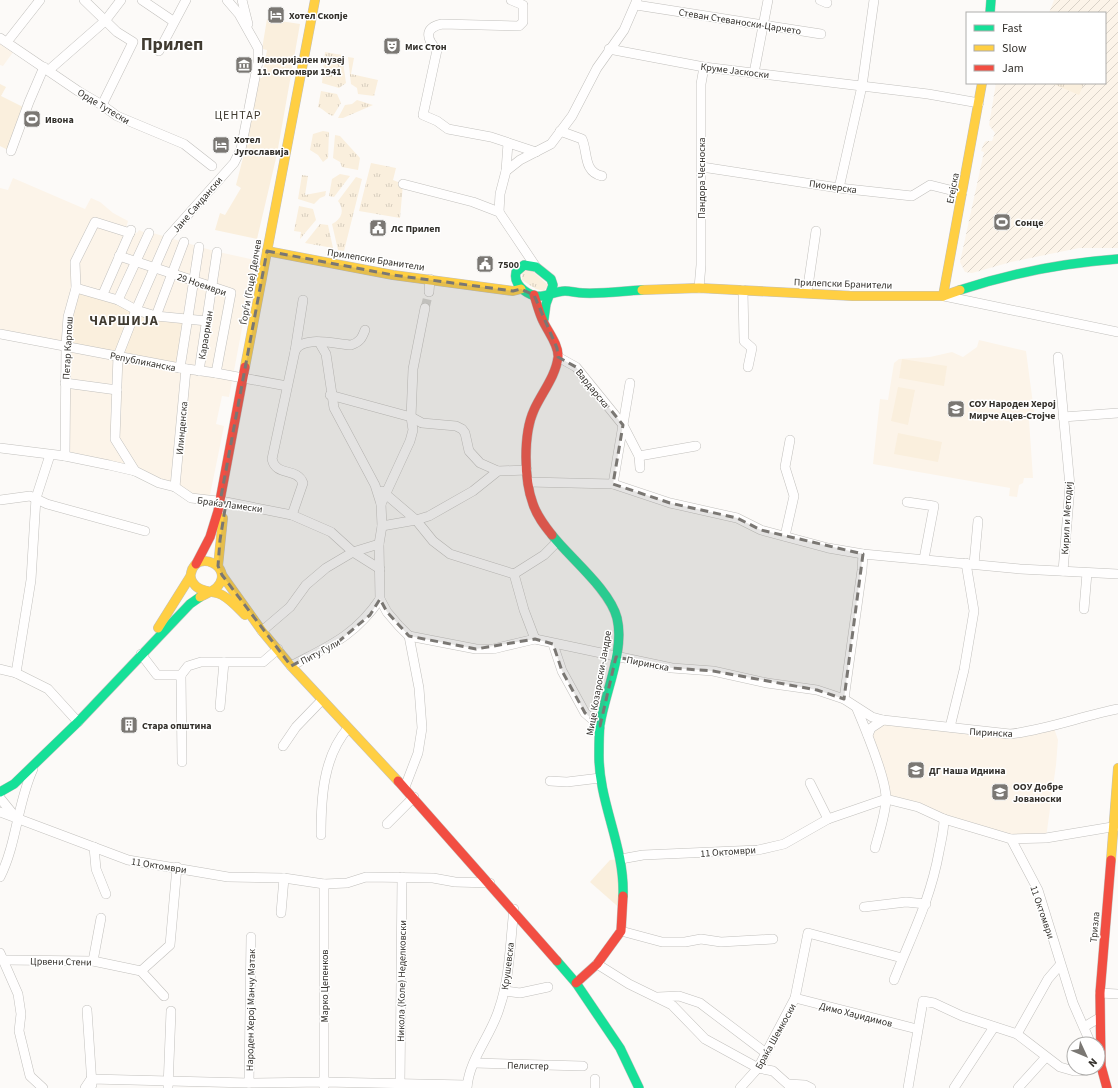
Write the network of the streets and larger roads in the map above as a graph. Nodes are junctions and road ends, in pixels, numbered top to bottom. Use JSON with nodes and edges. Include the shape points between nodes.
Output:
{"nodes":[{"id":1,"x":40,"y":0,"type":"edge"},
{"id":2,"x":84,"y":0,"type":"edge"},
{"id":3,"x":121,"y":0,"type":"edge"},
{"id":4,"x":142,"y":0,"type":"edge"},
{"id":5,"x":186,"y":0,"type":"edge"},
{"id":6,"x":228,"y":0,"type":"edge"},
{"id":7,"x":242,"y":0,"type":"edge"},
{"id":8,"x":315,"y":0,"type":"edge"},
{"id":9,"x":322,"y":0,"type":"edge"},
{"id":10,"x":511,"y":0,"type":"edge"},
{"id":11,"x":768,"y":0,"type":"edge"},
{"id":12,"x":874,"y":0,"type":"edge"},
{"id":13,"x":991,"y":0,"type":"edge"},
{"id":14,"x":637,"y":2,"type":"edge"},
{"id":15,"x":990,"y":12,"type":"edge"},
{"id":16,"x":105,"y":21,"type":"junction"},
{"id":17,"x":173,"y":21,"type":"junction"},
{"id":18,"x":763,"y":24,"type":"junction"},
{"id":19,"x":821,"y":34,"type":"dead end"},
{"id":20,"x":251,"y":35,"type":"junction"},
{"id":21,"x":4,"y":40,"type":"edge"},
{"id":22,"x":609,"y":49,"type":"junction"},
{"id":23,"x":159,"y":51,"type":"dead end"},
{"id":24,"x":704,"y":67,"type":"junction"},
{"id":25,"x":47,"y":69,"type":"junction"},
{"id":26,"x":754,"y":73,"type":"junction"},
{"id":27,"x":982,"y":84,"type":"edge"},
{"id":28,"x":862,"y":86,"type":"junction"},
{"id":29,"x":979,"y":103,"type":"junction"},
{"id":30,"x":102,"y":105,"type":"junction"},
{"id":31,"x":560,"y":131,"type":"junction"},
{"id":32,"x":508,"y":143,"type":"junction"},
{"id":33,"x":11,"y":151,"type":"dead end"},
{"id":34,"x":536,"y":152,"type":"junction"},
{"id":35,"x":212,"y":166,"type":"dead end"},
{"id":36,"x":702,"y":167,"type":"junction"},
{"id":37,"x":506,"y":171,"type":"junction"},
{"id":38,"x":602,"y":176,"type":"dead end"},
{"id":39,"x":403,"y":184,"type":"dead end"},
{"id":40,"x":839,"y":188,"type":"junction"},
{"id":41,"x":962,"y":193,"type":"junction"},
{"id":42,"x":499,"y":212,"type":"junction"},
{"id":43,"x":816,"y":231,"type":"dead end"},
{"id":44,"x":149,"y":233,"type":"dead end"},
{"id":45,"x":517,"y":241,"type":"junction"},
{"id":46,"x":184,"y":242,"type":"dead end"},
{"id":47,"x":199,"y":247,"type":"dead end"},
{"id":48,"x":217,"y":252,"type":"dead end"},
{"id":49,"x":271,"y":252,"type":"junction"},
{"id":50,"x":119,"y":256,"type":"junction"},
{"id":51,"x":1118,"y":259,"type":"edge"},
{"id":52,"x":135,"y":261,"type":"junction"},
{"id":53,"x":536,"y":267,"type":"junction"},
{"id":54,"x":155,"y":268,"type":"junction"},
{"id":55,"x":518,"y":272,"type":"junction"},
{"id":56,"x":172,"y":273,"type":"junction"},
{"id":57,"x":430,"y":279,"type":"junction"},
{"id":58,"x":551,"y":279,"type":"junction"},
{"id":59,"x":194,"y":281,"type":"junction"},
{"id":60,"x":482,"y":286,"type":"junction"},
{"id":61,"x":76,"y":288,"type":"junction"},
{"id":62,"x":212,"y":288,"type":"junction"},
{"id":63,"x":699,"y":288,"type":"junction"},
{"id":64,"x":521,"y":289,"type":"junction"},
{"id":65,"x":743,"y":290,"type":"junction"},
{"id":66,"x":429,"y":292,"type":"tunnel mouth"},
{"id":67,"x":602,"y":292,"type":"junction"},
{"id":68,"x":807,"y":293,"type":"junction"},
{"id":69,"x":103,"y":294,"type":"junction"},
{"id":70,"x":534,"y":295,"type":"junction"},
{"id":71,"x":548,"y":296,"type":"junction"},
{"id":72,"x":943,"y":296,"type":"junction"},
{"id":73,"x":118,"y":300,"type":"junction"},
{"id":74,"x":303,"y":300,"type":"dead end"},
{"id":75,"x":425,"y":308,"type":"tunnel mouth"},
{"id":76,"x":136,"y":310,"type":"junction"},
{"id":77,"x":156,"y":316,"type":"junction"},
{"id":78,"x":188,"y":320,"type":"junction"},
{"id":79,"x":207,"y":321,"type":"junction"},
{"id":80,"x":543,"y":321,"type":"junction"},
{"id":81,"x":365,"y":330,"type":"dead end"},
{"id":82,"x":1118,"y":332,"type":"edge"},
{"id":83,"x":0,"y":334,"type":"edge"},
{"id":84,"x":319,"y":342,"type":"junction"},
{"id":85,"x":66,"y":345,"type":"junction"},
{"id":86,"x":295,"y":351,"type":"junction"},
{"id":87,"x":118,"y":356,"type":"junction"},
{"id":88,"x":558,"y":357,"type":"junction"},
{"id":89,"x":1058,"y":357,"type":"dead end"},
{"id":90,"x":748,"y":367,"type":"dead end"},
{"id":91,"x":183,"y":369,"type":"junction"},
{"id":92,"x":199,"y":371,"type":"junction"},
{"id":93,"x":216,"y":373,"type":"junction"},
{"id":94,"x":247,"y":379,"type":"junction"},
{"id":95,"x":65,"y":383,"type":"junction"},
{"id":96,"x":630,"y":384,"type":"dead end"},
{"id":97,"x":287,"y":386,"type":"junction"},
{"id":98,"x":117,"y":390,"type":"junction"},
{"id":99,"x":330,"y":395,"type":"junction"},
{"id":100,"x":1118,"y":413,"type":"edge"},
{"id":101,"x":411,"y":417,"type":"junction"},
{"id":102,"x":1063,"y":417,"type":"junction"},
{"id":103,"x":623,"y":425,"type":"junction"},
{"id":104,"x":790,"y":440,"type":"dead end"},
{"id":105,"x":696,"y":446,"type":"dead end"},
{"id":106,"x":0,"y":448,"type":"edge"},
{"id":107,"x":50,"y":455,"type":"junction"},
{"id":108,"x":65,"y":456,"type":"junction"},
{"id":109,"x":639,"y":456,"type":"junction"},
{"id":110,"x":640,"y":468,"type":"dead end"},
{"id":111,"x":527,"y":470,"type":"junction"},
{"id":112,"x":498,"y":471,"type":"junction"},
{"id":113,"x":135,"y":472,"type":"junction"},
{"id":114,"x":528,"y":482,"type":"junction"},
{"id":115,"x":613,"y":484,"type":"junction"},
{"id":116,"x":375,"y":485,"type":"junction"},
{"id":117,"x":175,"y":487,"type":"junction"},
{"id":118,"x":385,"y":495,"type":"junction"},
{"id":119,"x":36,"y":498,"type":"junction"},
{"id":120,"x":0,"y":500,"type":"edge"},
{"id":121,"x":223,"y":502,"type":"junction"},
{"id":122,"x":907,"y":502,"type":"dead end"},
{"id":123,"x":381,"y":504,"type":"junction"},
{"id":124,"x":292,"y":515,"type":"junction"},
{"id":125,"x":416,"y":520,"type":"junction"},
{"id":126,"x":978,"y":521,"type":"dead end"},
{"id":127,"x":382,"y":526,"type":"junction"},
{"id":128,"x":145,"y":531,"type":"dead end"},
{"id":129,"x":785,"y":536,"type":"junction"},
{"id":130,"x":557,"y":542,"type":"junction"},
{"id":131,"x":379,"y":544,"type":"junction"},
{"id":132,"x":353,"y":552,"type":"junction"},
{"id":133,"x":863,"y":554,"type":"junction"},
{"id":134,"x":924,"y":559,"type":"junction"},
{"id":135,"x":196,"y":564,"type":"junction"},
{"id":136,"x":970,"y":564,"type":"junction"},
{"id":137,"x":218,"y":566,"type":"junction"},
{"id":138,"x":380,"y":569,"type":"junction"},
{"id":139,"x":1063,"y":571,"type":"junction"},
{"id":140,"x":1087,"y":573,"type":"junction"},
{"id":141,"x":514,"y":574,"type":"junction"},
{"id":142,"x":1118,"y":574,"type":"edge"},
{"id":143,"x":222,"y":575,"type":"junction"},
{"id":144,"x":190,"y":577,"type":"junction"},
{"id":145,"x":209,"y":591,"type":"junction"},
{"id":146,"x":380,"y":599,"type":"junction"},
{"id":147,"x":1084,"y":609,"type":"dead end"},
{"id":148,"x":262,"y":631,"type":"junction"},
{"id":149,"x":409,"y":636,"type":"junction"},
{"id":150,"x":535,"y":639,"type":"junction"},
{"id":151,"x":553,"y":644,"type":"junction"},
{"id":152,"x":278,"y":649,"type":"junction"},
{"id":153,"x":141,"y":654,"type":"junction"},
{"id":154,"x":616,"y":657,"type":"junction"},
{"id":155,"x":224,"y":662,"type":"junction"},
{"id":156,"x":291,"y":666,"type":"junction"},
{"id":157,"x":0,"y":669,"type":"edge"},
{"id":158,"x":16,"y":673,"type":"junction"},
{"id":159,"x":181,"y":675,"type":"junction"},
{"id":160,"x":844,"y":699,"type":"junction"},
{"id":161,"x":322,"y":700,"type":"junction"},
{"id":162,"x":220,"y":707,"type":"dead end"},
{"id":163,"x":1118,"y":708,"type":"edge"},
{"id":164,"x":857,"y":709,"type":"junction"},
{"id":165,"x":883,"y":720,"type":"junction"},
{"id":166,"x":78,"y":722,"type":"junction"},
{"id":167,"x":600,"y":726,"type":"junction"},
{"id":168,"x":950,"y":727,"type":"junction"},
{"id":169,"x":348,"y":728,"type":"junction"},
{"id":170,"x":868,"y":735,"type":"junction"},
{"id":171,"x":283,"y":746,"type":"dead end"},
{"id":172,"x":182,"y":762,"type":"dead end"},
{"id":173,"x":35,"y":764,"type":"junction"},
{"id":174,"x":1118,"y":768,"type":"edge"},
{"id":175,"x":600,"y":778,"type":"junction"},
{"id":176,"x":550,"y":781,"type":"dead end"},
{"id":177,"x":810,"y":784,"type":"dead end"},
{"id":178,"x":405,"y":787,"type":"junction"},
{"id":179,"x":0,"y":792,"type":"edge"},
{"id":180,"x":414,"y":797,"type":"junction"},
{"id":181,"x":0,"y":798,"type":"edge"},
{"id":182,"x":886,"y":799,"type":"junction"},
{"id":183,"x":0,"y":812,"type":"edge"},
{"id":184,"x":828,"y":819,"type":"junction"},
{"id":185,"x":944,"y":819,"type":"junction"},
{"id":186,"x":18,"y":820,"type":"junction"},
{"id":187,"x":387,"y":824,"type":"dead end"},
{"id":188,"x":1116,"y":826,"type":"edge"},
{"id":189,"x":321,"y":835,"type":"dead end"},
{"id":190,"x":1011,"y":839,"type":"junction"},
{"id":191,"x":94,"y":847,"type":"junction"},
{"id":192,"x":876,"y":848,"type":"dead end"},
{"id":193,"x":1115,"y":849,"type":"edge"},
{"id":194,"x":621,"y":859,"type":"junction"},
{"id":195,"x":177,"y":867,"type":"junction"},
{"id":196,"x":0,"y":877,"type":"edge"},
{"id":197,"x":402,"y":877,"type":"junction"},
{"id":198,"x":284,"y":878,"type":"junction"},
{"id":199,"x":490,"y":882,"type":"junction"},
{"id":200,"x":324,"y":884,"type":"junction"},
{"id":201,"x":106,"y":894,"type":"dead end"},
{"id":202,"x":926,"y":904,"type":"junction"},
{"id":203,"x":864,"y":907,"type":"dead end"},
{"id":204,"x":514,"y":909,"type":"junction"},
{"id":205,"x":281,"y":913,"type":"dead end"},
{"id":206,"x":101,"y":918,"type":"dead end"},
{"id":207,"x":621,"y":931,"type":"junction"},
{"id":208,"x":251,"y":937,"type":"dead end"},
{"id":209,"x":773,"y":940,"type":"dead end"},
{"id":210,"x":2,"y":956,"type":"edge"},
{"id":211,"x":902,"y":958,"type":"junction"},
{"id":212,"x":93,"y":961,"type":"junction"},
{"id":213,"x":597,"y":964,"type":"junction"},
{"id":214,"x":1060,"y":965,"type":"junction"},
{"id":215,"x":141,"y":971,"type":"junction"},
{"id":216,"x":894,"y":980,"type":"dead end"},
{"id":217,"x":576,"y":983,"type":"junction"},
{"id":218,"x":548,"y":987,"type":"dead end"},
{"id":219,"x":505,"y":991,"type":"junction"},
{"id":220,"x":1100,"y":992,"type":"junction"},
{"id":221,"x":1118,"y":994,"type":"edge"},
{"id":222,"x":164,"y":996,"type":"dead end"},
{"id":223,"x":657,"y":997,"type":"junction"},
{"id":224,"x":795,"y":998,"type":"junction"},
{"id":225,"x":87,"y":1010,"type":"dead end"},
{"id":226,"x":171,"y":1011,"type":"dead end"},
{"id":227,"x":1099,"y":1018,"type":"junction"},
{"id":228,"x":994,"y":1027,"type":"junction"},
{"id":229,"x":1084,"y":1027,"type":"junction"},
{"id":230,"x":918,"y":1029,"type":"junction"},
{"id":231,"x":1018,"y":1034,"type":"junction"},
{"id":232,"x":1088,"y":1036,"type":"edge"},
{"id":233,"x":1099,"y":1036,"type":"edge"},
{"id":234,"x":766,"y":1054,"type":"junction"},
{"id":235,"x":1046,"y":1057,"type":"junction"},
{"id":236,"x":474,"y":1064,"type":"junction"},
{"id":237,"x":583,"y":1066,"type":"dead end"},
{"id":238,"x":758,"y":1068,"type":"junction"},
{"id":239,"x":1066,"y":1069,"type":"edge"},
{"id":240,"x":1102,"y":1076,"type":"edge"},
{"id":241,"x":249,"y":1083,"type":"junction"},
{"id":242,"x":92,"y":1084,"type":"edge"},
{"id":243,"x":168,"y":1084,"type":"edge"},
{"id":244,"x":324,"y":1085,"type":"edge"},
{"id":245,"x":400,"y":1085,"type":"junction"},
{"id":246,"x":467,"y":1086,"type":"edge"},
{"id":247,"x":790,"y":1086,"type":"edge"},
{"id":248,"x":43,"y":1088,"type":"edge"},
{"id":249,"x":85,"y":1088,"type":"edge"},
{"id":250,"x":639,"y":1088,"type":"edge"},
{"id":251,"x":740,"y":1088,"type":"edge"},
{"id":252,"x":811,"y":1088,"type":"edge"},
{"id":253,"x":908,"y":1088,"type":"edge"},
{"id":254,"x":954,"y":1088,"type":"edge"},
{"id":255,"x":1018,"y":1088,"type":"edge"},
{"id":256,"x":1107,"y":1088,"type":"edge"}],
"edges":[{"from":1,"to":21,"type":"street"},
{"from":2,"to":16,"type":"street"},
{"from":3,"to":16,"type":"street"},
{"from":4,"to":17,"type":"street"},
{"from":5,"to":17,"type":"street"},
{"from":6,"to":20,"type":"street"},
{"from":7,"to":20,"type":"street"},
{"from":8,"to":49,"type":"street","name":"Ѓорѓи (Гоце) Делчев"},
{"from":9,"to":49,"type":"street","name":"Ѓорѓи (Гоце) Делчев"},
{"from":10,"to":32,"type":"street","via":[[524,8],[523,22],[519,26],[442,24],[430,29],[429,42],[437,50],[423,115],[437,121],[448,130],[491,136]]},
{"from":11,"to":18,"type":"street"},
{"from":12,"to":28,"type":"street"},
{"from":13,"to":15,"type":"street"},
{"from":14,"to":18,"type":"street","name":"Стеван Стеваноски-Царчето"},
{"from":14,"to":22,"type":"street","via":[[624,30]]},
{"from":16,"to":25,"type":"street"},
{"from":16,"to":30,"type":"street","via":[[133,42]]},
{"from":17,"to":23,"type":"street"},
{"from":18,"to":19,"type":"street","name":"Стеван Стеваноски-Царчето"},
{"from":18,"to":26,"type":"street"},
{"from":20,"to":54,"type":"street","name":"Јане Сандански","via":[[258,48],[258,62],[241,149],[234,164],[168,237]]},
{"from":21,"to":25,"type":"street","name":"Орде Тутески"},
{"from":22,"to":24,"type":"street","name":"Круме Јаскоски"},
{"from":22,"to":31,"type":"street","via":[[572,116]]},
{"from":24,"to":26,"type":"street","name":"Круме Јаскоски"},
{"from":24,"to":36,"type":"street","name":"Пандора Чесноска","via":[[701,84]]},
{"from":25,"to":30,"type":"street","name":"Орде Тутески"},
{"from":25,"to":33,"type":"street","via":[[29,102]]},
{"from":26,"to":28,"type":"street","name":"Круме Јаскоски"},
{"from":27,"to":29,"type":"street","name":"Егејска"},
{"from":28,"to":29,"type":"street","name":"Круме Јаскоски"},
{"from":28,"to":40,"type":"street"},
{"from":29,"to":41,"type":"street","name":"Егејска"},
{"from":30,"to":35,"type":"street","name":"Орде Тутески","via":[[124,120],[184,144]]},
{"from":31,"to":34,"type":"street","via":[[551,144]]},
{"from":31,"to":38,"type":"street","via":[[582,139],[590,169],[596,175]]},
{"from":32,"to":34,"type":"street"},
{"from":32,"to":37,"type":"street"},
{"from":34,"to":37,"type":"street"},
{"from":36,"to":40,"type":"street","name":"Пионерска"},
{"from":36,"to":63,"type":"street","name":"Пандора Чесноска"},
{"from":37,"to":42,"type":"street","via":[[500,194]]},
{"from":39,"to":42,"type":"street","via":[[473,202]]},
{"from":40,"to":41,"type":"street","name":"Пионерска","via":[[912,196],[930,185]]},
{"from":41,"to":72,"type":"street","name":"Егејска"},
{"from":42,"to":45,"type":"street"},
{"from":43,"to":68,"type":"street"},
{"from":44,"to":52,"type":"street"},
{"from":45,"to":53,"type":"street"},
{"from":45,"to":55,"type":"street","via":[[522,255]]},
{"from":46,"to":56,"type":"street"},
{"from":47,"to":59,"type":"street","name":"Илинденска"},
{"from":48,"to":62,"type":"street","name":"Караорман"},
{"from":49,"to":57,"type":"street","name":"Прилепски Бранители","via":[[393,275]]},
{"from":49,"to":94,"type":"street","name":"Ѓорѓи (Гоце) Делчев"},
{"from":50,"to":52,"type":"street","name":"29 Ноември"},
{"from":50,"to":61,"type":"street","name":"Петар Карпош","via":[[130,232],[95,222],[75,262]]},
{"from":50,"to":69,"type":"street"},
{"from":51,"to":72,"type":"street","name":"Прилепски Бранители","via":[[1088,261],[1032,272]]},
{"from":52,"to":54,"type":"street","name":"29 Ноември"},
{"from":52,"to":73,"type":"street"},
{"from":53,"to":55,"type":"street","via":[[524,265]]},
{"from":53,"to":58,"type":"street"},
{"from":54,"to":56,"type":"street","name":"29 Ноември"},
{"from":54,"to":76,"type":"street","name":"Јане Сандански"},
{"from":55,"to":60,"type":"street","name":"Прилепски Бранители","via":[[500,284]]},
{"from":55,"to":64,"type":"street"},
{"from":56,"to":59,"type":"street","name":"29 Ноември"},
{"from":56,"to":77,"type":"street"},
{"from":57,"to":60,"type":"street","name":"Прилепски Бранители"},
{"from":57,"to":66,"type":"street"},
{"from":58,"to":67,"type":"street","name":"Прилепски Бранители","via":[[569,286]]},
{"from":58,"to":71,"type":"street","via":[[553,285]]},
{"from":59,"to":62,"type":"street","name":"29 Ноември"},
{"from":59,"to":78,"type":"street","name":"Илинденска"},
{"from":60,"to":64,"type":"street","name":"Прилепски Бранители","via":[[513,291]]},
{"from":61,"to":69,"type":"street"},
{"from":61,"to":85,"type":"street","name":"Петар Карпош","via":[[68,317]]},
{"from":62,"to":79,"type":"street","name":"Караорман"},
{"from":62,"to":93,"type":"street","name":"29 Ноември","via":[[231,293]]},
{"from":63,"to":65,"type":"street","name":"Прилепски Бранители"},
{"from":63,"to":67,"type":"street","name":"Прилепски Бранители"},
{"from":64,"to":70,"type":"street"},
{"from":65,"to":68,"type":"street","name":"Прилепски Бранители"},
{"from":65,"to":90,"type":"street","via":[[744,341],[752,348]]},
{"from":67,"to":71,"type":"street","name":"Прилепски Бранители","via":[[568,291]]},
{"from":68,"to":72,"type":"street","name":"Прилепски Бранители"},
{"from":69,"to":73,"type":"street"},
{"from":70,"to":71,"type":"street"},
{"from":70,"to":80,"type":"street"},
{"from":71,"to":80,"type":"street"},
{"from":72,"to":82,"type":"street","name":"Прилепски Бранители"},
{"from":73,"to":76,"type":"street"},
{"from":74,"to":86,"type":"street"},
{"from":75,"to":101,"type":"street","via":[[413,369]]},
{"from":76,"to":77,"type":"street"},
{"from":76,"to":87,"type":"street","name":"Јане Сандански"},
{"from":77,"to":78,"type":"street"},
{"from":78,"to":79,"type":"street"},
{"from":78,"to":91,"type":"street","name":"Илинденска"},
{"from":79,"to":92,"type":"street","name":"Караорман"},
{"from":80,"to":88,"type":"street","via":[[557,348]]},
{"from":81,"to":84,"type":"street","via":[[358,343],[351,345]]},
{"from":83,"to":85,"type":"street","name":"Републиканска"},
{"from":84,"to":86,"type":"street","via":[[305,342],[297,346]]},
{"from":84,"to":99,"type":"street","via":[[326,354],[330,374]]},
{"from":85,"to":87,"type":"street","name":"Републиканска"},
{"from":85,"to":95,"type":"street","name":"Петар Карпош"},
{"from":86,"to":97,"type":"street"},
{"from":87,"to":91,"type":"street","name":"Републиканска"},
{"from":87,"to":98,"type":"street","name":"Јане Сандански"},
{"from":88,"to":103,"type":"street","name":"Вардарска","via":[[576,367]]},
{"from":88,"to":111,"type":"street","name":"Мице Козароски-Јандре","via":[[533,412],[525,457]]},
{"from":89,"to":102,"type":"street","name":"Кирил и Методиј"},
{"from":91,"to":92,"type":"street","name":"Републиканска"},
{"from":91,"to":117,"type":"street","name":"Илинденска"},
{"from":92,"to":93,"type":"street","name":"Републиканска"},
{"from":93,"to":94,"type":"street","name":"Републиканска"},
{"from":94,"to":97,"type":"street","name":"Републиканска"},
{"from":94,"to":121,"type":"street","name":"Ѓорѓи (Гоце) Делчев"},
{"from":95,"to":98,"type":"street"},
{"from":95,"to":108,"type":"street","name":"Петар Карпош"},
{"from":96,"to":103,"type":"street","name":"Вардарска"},
{"from":97,"to":124,"type":"street","via":[[272,459],[277,470],[297,474],[303,483]]},
{"from":98,"to":113,"type":"street","name":"Јане Сандански","via":[[115,439]]},
{"from":99,"to":101,"type":"street"},
{"from":99,"to":116,"type":"street","via":[[334,408]]},
{"from":100,"to":102,"type":"street"},
{"from":101,"to":112,"type":"street","via":[[422,423],[456,426],[462,429],[469,451],[480,463]]},
{"from":101,"to":118,"type":"street","via":[[413,430],[410,442]]},
{"from":102,"to":139,"type":"street","name":"Кирил и Методиј","via":[[1070,486]]},
{"from":103,"to":109,"type":"street","name":"Вардарска"},
{"from":103,"to":115,"type":"street","name":"Вардарска"},
{"from":104,"to":129,"type":"street","via":[[785,467],[794,496]]},
{"from":105,"to":109,"type":"street"},
{"from":106,"to":107,"type":"street","name":"Браќа Ламески"},
{"from":107,"to":108,"type":"street","name":"Браќа Ламески"},
{"from":107,"to":119,"type":"street"},
{"from":108,"to":113,"type":"street","name":"Браќа Ламески"},
{"from":109,"to":110,"type":"street","name":"Вардарска"},
{"from":111,"to":112,"type":"street"},
{"from":111,"to":114,"type":"street","name":"Мице Козароски-Јандре"},
{"from":112,"to":125,"type":"street","via":[[473,491],[446,507]]},
{"from":113,"to":117,"type":"street","name":"Браќа Ламески"},
{"from":114,"to":115,"type":"street"},
{"from":114,"to":130,"type":"street","name":"Мице Козароски-Јандре","via":[[532,502],[540,520]]},
{"from":115,"to":129,"type":"street","via":[[670,503],[737,518],[761,530]]},
{"from":116,"to":118,"type":"street"},
{"from":116,"to":123,"type":"street"},
{"from":117,"to":121,"type":"street","name":"Браќа Ламески","via":[[191,498]]},
{"from":118,"to":123,"type":"street"},
{"from":118,"to":125,"type":"street"},
{"from":119,"to":120,"type":"street","via":[[22,496]]},
{"from":119,"to":128,"type":"street","via":[[47,504]]},
{"from":119,"to":158,"type":"street","via":[[31,580]]},
{"from":121,"to":124,"type":"street","name":"Браќа Ламески"},
{"from":121,"to":135,"type":"street","name":"Ѓорѓи (Гоце) Делчев","via":[[210,537]]},
{"from":121,"to":137,"type":"street","name":"Ѓорѓи (Гоце) Делчев"},
{"from":122,"to":134,"type":"street","via":[[934,506]]},
{"from":123,"to":127,"type":"street"},
{"from":124,"to":132,"type":"street","name":"Браќа Ламески","via":[[331,532]]},
{"from":125,"to":127,"type":"street"},
{"from":125,"to":141,"type":"street","via":[[433,541],[450,554]]},
{"from":126,"to":136,"type":"street"},
{"from":127,"to":131,"type":"street"},
{"from":129,"to":133,"type":"street","via":[[828,548]]},
{"from":130,"to":141,"type":"street","via":[[544,555]]},
{"from":130,"to":154,"type":"street","name":"Мице Козароски-Јандре","via":[[609,599],[617,617],[619,632]]},
{"from":131,"to":132,"type":"street"},
{"from":131,"to":138,"type":"street"},
{"from":132,"to":138,"type":"street","name":"Браќа Ламески"},
{"from":132,"to":148,"type":"street","via":[[326,568],[306,585],[290,607]]},
{"from":133,"to":134,"type":"street"},
{"from":133,"to":160,"type":"street"},
{"from":134,"to":136,"type":"street"},
{"from":135,"to":137,"type":"street","via":[[210,560]]},
{"from":135,"to":144,"type":"street"},
{"from":136,"to":139,"type":"street"},
{"from":136,"to":168,"type":"street","via":[[974,611],[964,670]]},
{"from":137,"to":143,"type":"street"},
{"from":138,"to":146,"type":"street"},
{"from":139,"to":140,"type":"street"},
{"from":140,"to":142,"type":"street"},
{"from":140,"to":147,"type":"street"},
{"from":141,"to":150,"type":"street"},
{"from":143,"to":145,"type":"street","via":[[218,585]]},
{"from":143,"to":148,"type":"street"},
{"from":144,"to":145,"type":"street","via":[[199,590]]},
{"from":144,"to":153,"type":"street"},
{"from":145,"to":148,"type":"street","via":[[226,597]]},
{"from":145,"to":153,"type":"street","via":[[190,604]]},
{"from":146,"to":149,"type":"street"},
{"from":146,"to":156,"type":"street","name":"Питу Гули","via":[[370,615],[338,642]]},
{"from":148,"to":152,"type":"street"},
{"from":149,"to":150,"type":"street","name":"Пиринска","via":[[476,649],[493,649]]},
{"from":149,"to":178,"type":"street","via":[[419,688],[422,728],[418,753]]},
{"from":150,"to":151,"type":"street","name":"Пиринска"},
{"from":151,"to":154,"type":"street","name":"Пиринска"},
{"from":151,"to":167,"type":"street","via":[[562,671],[585,713]]},
{"from":152,"to":155,"type":"street","via":[[264,662]]},
{"from":152,"to":156,"type":"street"},
{"from":153,"to":159,"type":"street","via":[[157,675]]},
{"from":153,"to":166,"type":"street"},
{"from":154,"to":160,"type":"street","name":"Пиринска","via":[[817,690]]},
{"from":154,"to":167,"type":"street","name":"Мице Козароски-Јандре"},
{"from":155,"to":159,"type":"street","via":[[201,662],[188,666]]},
{"from":155,"to":162,"type":"street"},
{"from":156,"to":161,"type":"street"},
{"from":157,"to":158,"type":"street"},
{"from":158,"to":166,"type":"street","via":[[48,689]]},
{"from":159,"to":172,"type":"street"},
{"from":160,"to":164,"type":"street","name":"Пиринска"},
{"from":161,"to":169,"type":"street"},
{"from":161,"to":171,"type":"street","via":[[296,727]]},
{"from":163,"to":168,"type":"street","name":"Пиринска","via":[[1029,732],[1010,734]]},
{"from":164,"to":165,"type":"street","name":"Пиринска"},
{"from":164,"to":170,"type":"street","name":"Пиринска"},
{"from":165,"to":168,"type":"street","name":"Пиринска"},
{"from":165,"to":170,"type":"street","via":[[871,728]]},
{"from":166,"to":173,"type":"street"},
{"from":167,"to":175,"type":"street","name":"Мице Козароски-Јандре"},
{"from":169,"to":178,"type":"street"},
{"from":169,"to":189,"type":"street","via":[[337,740],[326,774],[321,806]]},
{"from":170,"to":182,"type":"street","name":"Пиринска"},
{"from":173,"to":179,"type":"street","via":[[14,784]]},
{"from":173,"to":186,"type":"street","via":[[25,786]]},
{"from":174,"to":188,"type":"street","name":"Тризла"},
{"from":175,"to":176,"type":"street","via":[[567,782]]},
{"from":175,"to":194,"type":"street","name":"Мице Козароски-Јандре"},
{"from":177,"to":184,"type":"street"},
{"from":178,"to":180,"type":"street"},
{"from":180,"to":187,"type":"street"},
{"from":180,"to":199,"type":"street"},
{"from":181,"to":186,"type":"street"},
{"from":182,"to":184,"type":"street","name":"11 Октомври"},
{"from":182,"to":185,"type":"street","via":[[918,807]]},
{"from":182,"to":192,"type":"street"},
{"from":183,"to":186,"type":"street","name":"11 Октомври"},
{"from":184,"to":194,"type":"street","name":"11 Октомври","via":[[784,844],[758,850],[643,855]]},
{"from":185,"to":190,"type":"street"},
{"from":185,"to":202,"type":"street","via":[[934,880]]},
{"from":186,"to":191,"type":"street","name":"11 Октомври"},
{"from":186,"to":196,"type":"street"},
{"from":188,"to":190,"type":"street","via":[[1046,838]]},
{"from":188,"to":193,"type":"street","name":"Тризла"},
{"from":190,"to":214,"type":"street","name":"11 Октомври","via":[[1038,890]]},
{"from":191,"to":195,"type":"street","name":"11 Октомври","via":[[128,860]]},
{"from":191,"to":201,"type":"street","via":[[96,868]]},
{"from":193,"to":220,"type":"street","name":"Тризла"},
{"from":194,"to":207,"type":"street","name":"Мице Козароски-Јандре"},
{"from":195,"to":198,"type":"street","name":"11 Октомври","via":[[228,877]]},
{"from":195,"to":215,"type":"street","via":[[170,945]]},
{"from":197,"to":199,"type":"street","name":"11 Октомври","via":[[477,884]]},
{"from":197,"to":200,"type":"street","name":"11 Октомври","via":[[366,877],[347,883]]},
{"from":197,"to":245,"type":"street","name":"Никола (Коле) Неделковски"},
{"from":198,"to":200,"type":"street","name":"11 Октомври"},
{"from":198,"to":205,"type":"street"},
{"from":199,"to":204,"type":"street"},
{"from":200,"to":244,"type":"street","name":"Марко Цепенков"},
{"from":202,"to":203,"type":"street","via":[[906,902]]},
{"from":202,"to":211,"type":"street"},
{"from":204,"to":217,"type":"street"},
{"from":204,"to":219,"type":"street","name":"Крушевска"},
{"from":206,"to":212,"type":"street"},
{"from":207,"to":209,"type":"street","via":[[662,942],[701,939],[721,942]]},
{"from":207,"to":213,"type":"street"},
{"from":208,"to":241,"type":"street","name":"Народен Херој Манчу Матак"},
{"from":210,"to":212,"type":"street","name":"Црвени Стени"},
{"from":210,"to":248,"type":"street","via":[[18,994],[21,1014],[19,1031],[30,1076]]},
{"from":211,"to":216,"type":"street"},
{"from":211,"to":224,"type":"street","name":"Браќа Шемкоски","via":[[808,933]]},
{"from":212,"to":215,"type":"street","name":"Црвени Стени"},
{"from":213,"to":217,"type":"street"},
{"from":213,"to":223,"type":"street","via":[[629,984]]},
{"from":214,"to":229,"type":"street","name":"11 Октомври"},
{"from":214,"to":231,"type":"street","via":[[1048,979]]},
{"from":215,"to":222,"type":"street"},
{"from":217,"to":250,"type":"street","via":[[620,1048]]},
{"from":218,"to":219,"type":"street","via":[[520,993]]},
{"from":219,"to":236,"type":"street","name":"Крушевска","via":[[494,1024]]},
{"from":220,"to":221,"type":"street"},
{"from":220,"to":227,"type":"street","name":"Тризла"},
{"from":223,"to":234,"type":"street","via":[[679,996],[700,1003]]},
{"from":223,"to":238,"type":"street","via":[[672,1005],[705,1039]]},
{"from":224,"to":230,"type":"street","name":"Димо Хаџидимов"},
{"from":224,"to":234,"type":"street","name":"Браќа Шемкоски"},
{"from":225,"to":242,"type":"street"},
{"from":226,"to":243,"type":"street"},
{"from":227,"to":229,"type":"street"},
{"from":227,"to":233,"type":"street","name":"Тризла"},
{"from":228,"to":230,"type":"street","via":[[923,1001]]},
{"from":228,"to":231,"type":"street"},
{"from":228,"to":254,"type":"street"},
{"from":229,"to":232,"type":"street","name":"11 Октомври"},
{"from":230,"to":253,"type":"street"},
{"from":231,"to":235,"type":"street"},
{"from":234,"to":238,"type":"street","name":"Браќа Шемкоски"},
{"from":235,"to":239,"type":"street"},
{"from":235,"to":255,"type":"street"},
{"from":236,"to":237,"type":"street","name":"Пелистер"},
{"from":236,"to":246,"type":"street","name":"Крушевска"},
{"from":238,"to":247,"type":"street","via":[[773,1071]]},
{"from":238,"to":251,"type":"street","name":"Браќа Шемкоски"},
{"from":240,"to":256,"type":"street","name":"Тризла"},
{"from":241,"to":243,"type":"street"},
{"from":241,"to":244,"type":"street"},
{"from":242,"to":243,"type":"street"},
{"from":242,"to":249,"type":"street"},
{"from":244,"to":245,"type":"street"},
{"from":245,"to":246,"type":"street"},
{"from":247,"to":252,"type":"street","via":[[805,1085]]}]}
